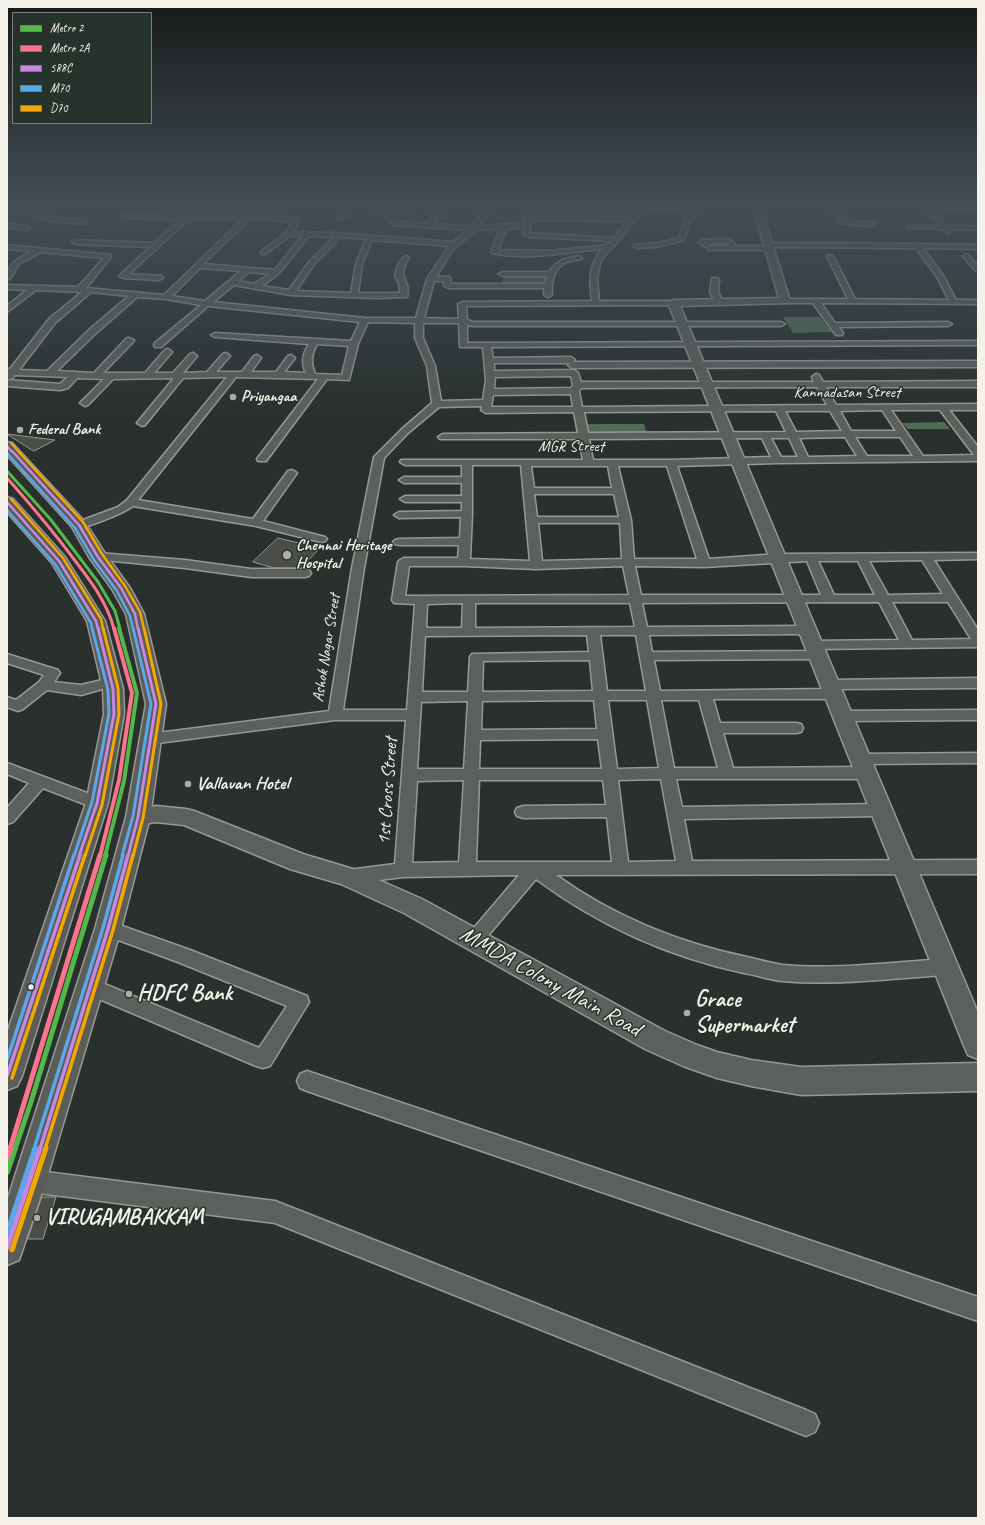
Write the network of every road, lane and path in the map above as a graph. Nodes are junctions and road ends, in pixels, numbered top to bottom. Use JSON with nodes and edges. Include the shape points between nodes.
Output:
{"nodes":[{"id":1,"x":92,"y":278,"type":"edge"},
{"id":2,"x":185,"y":278,"type":"edge"},
{"id":3,"x":239,"y":278,"type":"edge"},
{"id":4,"x":267,"y":278,"type":"edge"},
{"id":5,"x":301,"y":278,"type":"edge"},
{"id":6,"x":357,"y":278,"type":"edge"},
{"id":7,"x":400,"y":278,"type":"edge"},
{"id":8,"x":502,"y":278,"type":"edge"},
{"id":9,"x":550,"y":278,"type":"edge"},
{"id":10,"x":593,"y":278,"type":"edge"},
{"id":11,"x":778,"y":278,"type":"edge"},
{"id":12,"x":841,"y":278,"type":"edge"},
{"id":13,"x":941,"y":278,"type":"edge"},
{"id":14,"x":430,"y":279,"type":"joint"},
{"id":15,"x":715,"y":280,"type":"dead end"},
{"id":16,"x":234,"y":283,"type":"junction"},
{"id":17,"x":502,"y":286,"type":"junction"},
{"id":18,"x":547,"y":286,"type":"junction"},
{"id":19,"x":7,"y":287,"type":"edge"},
{"id":20,"x":255,"y":287,"type":"junction"},
{"id":21,"x":34,"y":288,"type":"junction"},
{"id":22,"x":85,"y":290,"type":"junction"},
{"id":23,"x":291,"y":293,"type":"junction"},
{"id":24,"x":134,"y":294,"type":"junction"},
{"id":25,"x":354,"y":295,"type":"junction"},
{"id":26,"x":166,"y":297,"type":"junction"},
{"id":27,"x":785,"y":301,"type":"junction"},
{"id":28,"x":719,"y":302,"type":"junction"},
{"id":29,"x":816,"y":302,"type":"junction"},
{"id":30,"x":853,"y":302,"type":"junction"},
{"id":31,"x":954,"y":302,"type":"junction"},
{"id":32,"x":978,"y":302,"type":"edge"},
{"id":33,"x":548,"y":303,"type":"junction"},
{"id":34,"x":673,"y":303,"type":"junction"},
{"id":35,"x":208,"y":304,"type":"junction"},
{"id":36,"x":934,"y":308,"type":"junction"},
{"id":37,"x":7,"y":310,"type":"edge"},
{"id":38,"x":365,"y":320,"type":"junction"},
{"id":39,"x":419,"y":320,"type":"junction"},
{"id":40,"x":463,"y":321,"type":"junction"},
{"id":41,"x":608,"y":322,"type":"junction"},
{"id":42,"x":681,"y":324,"type":"junction"},
{"id":43,"x":781,"y":324,"type":"dead end"},
{"id":44,"x":833,"y":325,"type":"junction"},
{"id":45,"x":952,"y":329,"type":"junction"},
{"id":46,"x":215,"y":335,"type":"dead end"},
{"id":47,"x":130,"y":340,"type":"dead end"},
{"id":48,"x":314,"y":342,"type":"junction"},
{"id":49,"x":966,"y":343,"type":"junction"},
{"id":50,"x":978,"y":343,"type":"edge"},
{"id":51,"x":354,"y":344,"type":"junction"},
{"id":52,"x":690,"y":344,"type":"junction"},
{"id":53,"x":847,"y":344,"type":"junction"},
{"id":54,"x":570,"y":345,"type":"junction"},
{"id":55,"x":158,"y":346,"type":"dead end"},
{"id":56,"x":487,"y":346,"type":"junction"},
{"id":57,"x":168,"y":352,"type":"dead end"},
{"id":58,"x":802,"y":354,"type":"junction"},
{"id":59,"x":193,"y":356,"type":"dead end"},
{"id":60,"x":226,"y":356,"type":"dead end"},
{"id":61,"x":257,"y":358,"type":"dead end"},
{"id":62,"x":291,"y":358,"type":"dead end"},
{"id":63,"x":489,"y":361,"type":"junction"},
{"id":64,"x":698,"y":364,"type":"junction"},
{"id":65,"x":978,"y":364,"type":"edge"},
{"id":66,"x":573,"y":366,"type":"junction"},
{"id":67,"x":10,"y":372,"type":"edge"},
{"id":68,"x":49,"y":374,"type":"junction"},
{"id":69,"x":210,"y":374,"type":"junction"},
{"id":70,"x":234,"y":374,"type":"junction"},
{"id":71,"x":246,"y":374,"type":"junction"},
{"id":72,"x":490,"y":374,"type":"junction"},
{"id":73,"x":75,"y":375,"type":"junction"},
{"id":74,"x":179,"y":375,"type":"junction"},
{"id":75,"x":278,"y":375,"type":"junction"},
{"id":76,"x":311,"y":375,"type":"junction"},
{"id":77,"x":96,"y":376,"type":"junction"},
{"id":78,"x":111,"y":376,"type":"junction"},
{"id":79,"x":147,"y":376,"type":"junction"},
{"id":80,"x":325,"y":376,"type":"junction"},
{"id":81,"x":7,"y":378,"type":"edge"},
{"id":82,"x":7,"y":383,"type":"edge"},
{"id":83,"x":978,"y":384,"type":"edge"},
{"id":84,"x":707,"y":385,"type":"junction"},
{"id":85,"x":821,"y":385,"type":"junction"},
{"id":86,"x":576,"y":388,"type":"junction"},
{"id":87,"x":489,"y":392,"type":"junction"},
{"id":88,"x":85,"y":403,"type":"dead end"},
{"id":89,"x":437,"y":404,"type":"junction"},
{"id":90,"x":942,"y":407,"type":"junction"},
{"id":91,"x":978,"y":407,"type":"edge"},
{"id":92,"x":779,"y":408,"type":"junction"},
{"id":93,"x":833,"y":408,"type":"junction"},
{"id":94,"x":885,"y":408,"type":"junction"},
{"id":95,"x":716,"y":409,"type":"junction"},
{"id":96,"x":486,"y":410,"type":"junction"},
{"id":97,"x":580,"y":410,"type":"junction"},
{"id":98,"x":142,"y":423,"type":"dead end"},
{"id":99,"x":962,"y":433,"type":"junction"},
{"id":100,"x":978,"y":433,"type":"edge"},
{"id":101,"x":793,"y":434,"type":"junction"},
{"id":102,"x":848,"y":434,"type":"junction"},
{"id":103,"x":903,"y":434,"type":"junction"},
{"id":104,"x":727,"y":435,"type":"junction"},
{"id":105,"x":765,"y":435,"type":"junction"},
{"id":106,"x":584,"y":436,"type":"junction"},
{"id":107,"x":443,"y":437,"type":"dead end"},
{"id":108,"x":7,"y":446,"type":"edge"},
{"id":109,"x":978,"y":454,"type":"edge"},
{"id":110,"x":262,"y":458,"type":"dead end"},
{"id":111,"x":978,"y":458,"type":"edge"},
{"id":112,"x":864,"y":459,"type":"junction"},
{"id":113,"x":920,"y":459,"type":"junction"},
{"id":114,"x":778,"y":460,"type":"junction"},
{"id":115,"x":805,"y":460,"type":"junction"},
{"id":116,"x":738,"y":461,"type":"junction"},
{"id":117,"x":405,"y":462,"type":"dead end"},
{"id":118,"x":467,"y":462,"type":"junction"},
{"id":119,"x":526,"y":462,"type":"junction"},
{"id":120,"x":588,"y":462,"type":"junction"},
{"id":121,"x":612,"y":462,"type":"junction"},
{"id":122,"x":671,"y":463,"type":"junction"},
{"id":123,"x":292,"y":474,"type":"dead end"},
{"id":124,"x":404,"y":480,"type":"dead end"},
{"id":125,"x":467,"y":480,"type":"junction"},
{"id":126,"x":529,"y":491,"type":"junction"},
{"id":127,"x":619,"y":491,"type":"junction"},
{"id":128,"x":405,"y":499,"type":"dead end"},
{"id":129,"x":467,"y":499,"type":"junction"},
{"id":130,"x":131,"y":502,"type":"junction"},
{"id":131,"x":9,"y":507,"type":"edge"},
{"id":132,"x":467,"y":514,"type":"junction"},
{"id":133,"x":399,"y":515,"type":"dead end"},
{"id":134,"x":531,"y":520,"type":"junction"},
{"id":135,"x":625,"y":520,"type":"junction"},
{"id":136,"x":256,"y":523,"type":"junction"},
{"id":137,"x":79,"y":525,"type":"junction"},
{"id":138,"x":321,"y":539,"type":"dead end"},
{"id":139,"x":466,"y":541,"type":"junction"},
{"id":140,"x":399,"y":542,"type":"dead end"},
{"id":141,"x":978,"y":556,"type":"edge"},
{"id":142,"x":98,"y":557,"type":"junction"},
{"id":143,"x":926,"y":557,"type":"junction"},
{"id":144,"x":778,"y":558,"type":"junction"},
{"id":145,"x":811,"y":558,"type":"junction"},
{"id":146,"x":862,"y":558,"type":"junction"},
{"id":147,"x":464,"y":562,"type":"junction"},
{"id":148,"x":628,"y":562,"type":"junction"},
{"id":149,"x":704,"y":563,"type":"junction"},
{"id":150,"x":536,"y":565,"type":"junction"},
{"id":151,"x":305,"y":573,"type":"dead end"},
{"id":152,"x":794,"y":598,"type":"junction"},
{"id":153,"x":829,"y":598,"type":"junction"},
{"id":154,"x":883,"y":598,"type":"junction"},
{"id":155,"x":952,"y":598,"type":"junction"},
{"id":156,"x":636,"y":599,"type":"junction"},
{"id":157,"x":421,"y":600,"type":"junction"},
{"id":158,"x":469,"y":600,"type":"junction"},
{"id":159,"x":419,"y":632,"type":"junction"},
{"id":160,"x":468,"y":632,"type":"junction"},
{"id":161,"x":593,"y":632,"type":"junction"},
{"id":162,"x":642,"y":632,"type":"junction"},
{"id":163,"x":978,"y":640,"type":"edge"},
{"id":164,"x":978,"y":643,"type":"edge"},
{"id":165,"x":813,"y":644,"type":"junction"},
{"id":166,"x":908,"y":644,"type":"junction"},
{"id":167,"x":596,"y":656,"type":"junction"},
{"id":168,"x":647,"y":656,"type":"junction"},
{"id":169,"x":7,"y":658,"type":"edge"},
{"id":170,"x":111,"y":682,"type":"junction"},
{"id":171,"x":978,"y":683,"type":"edge"},
{"id":172,"x":44,"y":685,"type":"junction"},
{"id":173,"x":832,"y":690,"type":"junction"},
{"id":174,"x":705,"y":695,"type":"junction"},
{"id":175,"x":601,"y":696,"type":"junction"},
{"id":176,"x":654,"y":696,"type":"junction"},
{"id":177,"x":414,"y":697,"type":"junction"},
{"id":178,"x":475,"y":697,"type":"junction"},
{"id":179,"x":7,"y":702,"type":"edge"},
{"id":180,"x":335,"y":714,"type":"junction"},
{"id":181,"x":413,"y":715,"type":"junction"},
{"id":182,"x":978,"y":715,"type":"edge"},
{"id":183,"x":842,"y":716,"type":"junction"},
{"id":184,"x":714,"y":728,"type":"junction"},
{"id":185,"x":796,"y":728,"type":"dead end"},
{"id":186,"x":605,"y":734,"type":"junction"},
{"id":187,"x":473,"y":735,"type":"junction"},
{"id":188,"x":150,"y":739,"type":"junction"},
{"id":189,"x":978,"y":758,"type":"edge"},
{"id":190,"x":863,"y":766,"type":"junction"},
{"id":191,"x":7,"y":768,"type":"edge"},
{"id":192,"x":610,"y":774,"type":"junction"},
{"id":193,"x":668,"y":774,"type":"junction"},
{"id":194,"x":726,"y":774,"type":"junction"},
{"id":195,"x":409,"y":775,"type":"junction"},
{"id":196,"x":472,"y":775,"type":"junction"},
{"id":197,"x":40,"y":781,"type":"junction"},
{"id":198,"x":97,"y":803,"type":"junction"},
{"id":199,"x":881,"y":810,"type":"junction"},
{"id":200,"x":613,"y":811,"type":"junction"},
{"id":201,"x":523,"y":812,"type":"dead end"},
{"id":202,"x":674,"y":812,"type":"junction"},
{"id":203,"x":138,"y":817,"type":"junction"},
{"id":204,"x":7,"y":818,"type":"edge"},
{"id":205,"x":978,"y":866,"type":"edge"},
{"id":206,"x":621,"y":868,"type":"junction"},
{"id":207,"x":685,"y":868,"type":"junction"},
{"id":208,"x":905,"y":868,"type":"junction"},
{"id":209,"x":467,"y":869,"type":"junction"},
{"id":210,"x":535,"y":869,"type":"junction"},
{"id":211,"x":403,"y":870,"type":"junction"},
{"id":212,"x":348,"y":877,"type":"junction"},
{"id":213,"x":108,"y":929,"type":"junction"},
{"id":214,"x":474,"y":940,"type":"junction"},
{"id":215,"x":946,"y":967,"type":"junction"},
{"id":216,"x":90,"y":986,"type":"junction"},
{"id":217,"x":978,"y":1046,"type":"edge"},
{"id":218,"x":7,"y":1076,"type":"edge"},
{"id":219,"x":978,"y":1077,"type":"edge"},
{"id":220,"x":308,"y":1081,"type":"dead end"},
{"id":221,"x":30,"y":1181,"type":"junction"},
{"id":222,"x":7,"y":1248,"type":"edge"},
{"id":223,"x":978,"y":1309,"type":"edge"},
{"id":224,"x":806,"y":1423,"type":"dead end"}],
"edges":[{"from":1,"to":22,"type":"street"},
{"from":2,"to":26,"type":"street"},
{"from":3,"to":16,"type":"street"},
{"from":4,"to":20,"type":"street"},
{"from":5,"to":23,"type":"street"},
{"from":6,"to":25,"type":"street"},
{"from":7,"to":25,"type":"street","via":[[404,294]]},
{"from":8,"to":17,"type":"street"},
{"from":9,"to":18,"type":"street"},
{"from":10,"to":41,"type":"street","via":[[593,286]]},
{"from":11,"to":27,"type":"street"},
{"from":12,"to":30,"type":"street"},
{"from":13,"to":31,"type":"street"},
{"from":14,"to":17,"type":"street","via":[[447,280],[448,286]]},
{"from":14,"to":39,"type":"street"},
{"from":15,"to":28,"type":"street","via":[[714,292]]},
{"from":16,"to":20,"type":"street"},
{"from":16,"to":35,"type":"street"},
{"from":17,"to":18,"type":"street"},
{"from":18,"to":33,"type":"street"},
{"from":19,"to":21,"type":"street"},
{"from":20,"to":23,"type":"street"},
{"from":21,"to":22,"type":"street"},
{"from":21,"to":37,"type":"street"},
{"from":22,"to":24,"type":"street"},
{"from":22,"to":67,"type":"street","via":[[52,321]]},
{"from":23,"to":25,"type":"street"},
{"from":24,"to":26,"type":"street"},
{"from":24,"to":68,"type":"street"},
{"from":26,"to":35,"type":"street"},
{"from":27,"to":28,"type":"street"},
{"from":27,"to":29,"type":"street"},
{"from":28,"to":34,"type":"street"},
{"from":29,"to":30,"type":"street"},
{"from":29,"to":44,"type":"street"},
{"from":30,"to":36,"type":"street"},
{"from":31,"to":32,"type":"street"},
{"from":31,"to":36,"type":"street"},
{"from":33,"to":40,"type":"street","via":[[462,304]]},
{"from":33,"to":41,"type":"street"},
{"from":34,"to":41,"type":"street"},
{"from":34,"to":42,"type":"street"},
{"from":35,"to":38,"type":"street"},
{"from":35,"to":55,"type":"street"},
{"from":36,"to":45,"type":"street"},
{"from":38,"to":39,"type":"street"},
{"from":38,"to":51,"type":"street"},
{"from":39,"to":40,"type":"street"},
{"from":39,"to":89,"type":"street","via":[[419,338],[431,366]]},
{"from":40,"to":41,"type":"street","via":[[472,324]]},
{"from":40,"to":56,"type":"street","via":[[463,345]]},
{"from":41,"to":42,"type":"street"},
{"from":41,"to":52,"type":"street"},
{"from":41,"to":54,"type":"street"},
{"from":42,"to":43,"type":"street"},
{"from":42,"to":52,"type":"street"},
{"from":44,"to":45,"type":"street"},
{"from":44,"to":53,"type":"street"},
{"from":45,"to":49,"type":"street"},
{"from":46,"to":48,"type":"street"},
{"from":47,"to":77,"type":"street"},
{"from":48,"to":51,"type":"street"},
{"from":48,"to":76,"type":"street","via":[[306,360]]},
{"from":49,"to":50,"type":"street"},
{"from":49,"to":53,"type":"street"},
{"from":51,"to":80,"type":"street","via":[[346,378]]},
{"from":52,"to":58,"type":"street"},
{"from":52,"to":64,"type":"street"},
{"from":53,"to":58,"type":"street"},
{"from":54,"to":56,"type":"street"},
{"from":54,"to":66,"type":"street"},
{"from":56,"to":63,"type":"street"},
{"from":57,"to":79,"type":"street"},
{"from":58,"to":64,"type":"street"},
{"from":58,"to":65,"type":"street"},
{"from":58,"to":85,"type":"street"},
{"from":59,"to":74,"type":"street"},
{"from":60,"to":69,"type":"street"},
{"from":61,"to":71,"type":"street"},
{"from":62,"to":75,"type":"street"},
{"from":63,"to":66,"type":"street"},
{"from":63,"to":72,"type":"street"},
{"from":64,"to":66,"type":"street"},
{"from":64,"to":84,"type":"street"},
{"from":66,"to":72,"type":"street"},
{"from":66,"to":86,"type":"street"},
{"from":67,"to":68,"type":"street"},
{"from":67,"to":81,"type":"street"},
{"from":68,"to":73,"type":"street"},
{"from":69,"to":70,"type":"street"},
{"from":69,"to":74,"type":"street"},
{"from":70,"to":71,"type":"street"},
{"from":70,"to":130,"type":"street"},
{"from":71,"to":75,"type":"street"},
{"from":72,"to":87,"type":"street"},
{"from":73,"to":77,"type":"street"},
{"from":73,"to":82,"type":"street","via":[[65,386],[60,387]]},
{"from":74,"to":79,"type":"street"},
{"from":74,"to":98,"type":"street"},
{"from":75,"to":76,"type":"street"},
{"from":76,"to":80,"type":"street"},
{"from":77,"to":78,"type":"street"},
{"from":78,"to":79,"type":"street"},
{"from":78,"to":88,"type":"street"},
{"from":80,"to":110,"type":"street"},
{"from":83,"to":85,"type":"street"},
{"from":84,"to":85,"type":"street"},
{"from":84,"to":86,"type":"street"},
{"from":84,"to":95,"type":"street"},
{"from":85,"to":93,"type":"street"},
{"from":86,"to":87,"type":"street"},
{"from":86,"to":97,"type":"street"},
{"from":87,"to":96,"type":"street"},
{"from":89,"to":96,"type":"street","name":"Kannadasan Street"},
{"from":89,"to":180,"type":"street","name":"Ashok Nagar Street","via":[[405,430],[379,457]]},
{"from":90,"to":91,"type":"street","name":"Kannadasan Street"},
{"from":90,"to":94,"type":"street","name":"Kannadasan Street"},
{"from":90,"to":99,"type":"street"},
{"from":92,"to":93,"type":"street","name":"Kannadasan Street"},
{"from":92,"to":95,"type":"street","name":"Kannadasan Street"},
{"from":92,"to":101,"type":"street"},
{"from":93,"to":94,"type":"street","name":"Kannadasan Street"},
{"from":93,"to":102,"type":"street"},
{"from":94,"to":103,"type":"street"},
{"from":95,"to":97,"type":"street","name":"Kannadasan Street"},
{"from":95,"to":104,"type":"street"},
{"from":96,"to":97,"type":"street","name":"Kannadasan Street"},
{"from":97,"to":106,"type":"street"},
{"from":99,"to":100,"type":"street"},
{"from":99,"to":109,"type":"street"},
{"from":101,"to":102,"type":"street"},
{"from":101,"to":105,"type":"street"},
{"from":101,"to":115,"type":"street"},
{"from":102,"to":103,"type":"street"},
{"from":102,"to":112,"type":"street"},
{"from":103,"to":113,"type":"street"},
{"from":104,"to":105,"type":"street"},
{"from":104,"to":106,"type":"street"},
{"from":104,"to":116,"type":"street"},
{"from":105,"to":114,"type":"street"},
{"from":106,"to":107,"type":"street","via":[[487,433]]},
{"from":106,"to":120,"type":"street"},
{"from":108,"to":137,"type":"main road"},
{"from":111,"to":113,"type":"street","name":"MGR Street"},
{"from":112,"to":113,"type":"street","name":"MGR Street"},
{"from":112,"to":115,"type":"street","name":"MGR Street"},
{"from":114,"to":115,"type":"street","name":"MGR Street"},
{"from":114,"to":116,"type":"street","name":"MGR Street"},
{"from":116,"to":122,"type":"street","name":"MGR Street"},
{"from":116,"to":144,"type":"street"},
{"from":117,"to":118,"type":"street","name":"MGR Street"},
{"from":118,"to":119,"type":"street","name":"MGR Street"},
{"from":118,"to":125,"type":"street"},
{"from":119,"to":120,"type":"street","name":"MGR Street"},
{"from":119,"to":126,"type":"street"},
{"from":120,"to":121,"type":"street","name":"MGR Street"},
{"from":121,"to":122,"type":"street","name":"MGR Street"},
{"from":121,"to":127,"type":"street"},
{"from":122,"to":149,"type":"street"},
{"from":123,"to":136,"type":"street"},
{"from":124,"to":125,"type":"street"},
{"from":125,"to":129,"type":"street"},
{"from":126,"to":127,"type":"street"},
{"from":126,"to":134,"type":"street"},
{"from":127,"to":135,"type":"street"},
{"from":128,"to":129,"type":"street"},
{"from":129,"to":132,"type":"street"},
{"from":130,"to":136,"type":"street"},
{"from":130,"to":137,"type":"street","via":[[122,509]]},
{"from":131,"to":170,"type":"main road","via":[[59,561],[96,621]]},
{"from":132,"to":133,"type":"street"},
{"from":132,"to":139,"type":"street"},
{"from":134,"to":135,"type":"street"},
{"from":134,"to":150,"type":"street"},
{"from":135,"to":148,"type":"street"},
{"from":136,"to":138,"type":"street"},
{"from":137,"to":142,"type":"main road"},
{"from":139,"to":140,"type":"street"},
{"from":139,"to":147,"type":"street"},
{"from":141,"to":143,"type":"street"},
{"from":142,"to":151,"type":"street","via":[[185,564],[251,573]]},
{"from":142,"to":188,"type":"main road","via":[[122,588],[135,614],[156,704]]},
{"from":143,"to":146,"type":"street"},
{"from":143,"to":155,"type":"street"},
{"from":144,"to":145,"type":"street"},
{"from":144,"to":149,"type":"street"},
{"from":144,"to":152,"type":"street"},
{"from":145,"to":146,"type":"street"},
{"from":145,"to":153,"type":"street"},
{"from":146,"to":154,"type":"street"},
{"from":147,"to":150,"type":"street"},
{"from":147,"to":157,"type":"street","via":[[404,562],[398,600]]},
{"from":148,"to":149,"type":"street"},
{"from":148,"to":150,"type":"street"},
{"from":148,"to":156,"type":"street"},
{"from":152,"to":153,"type":"street"},
{"from":152,"to":156,"type":"street"},
{"from":152,"to":165,"type":"street"},
{"from":153,"to":154,"type":"street"},
{"from":154,"to":155,"type":"street"},
{"from":154,"to":166,"type":"street"},
{"from":155,"to":163,"type":"street"},
{"from":156,"to":158,"type":"street"},
{"from":156,"to":162,"type":"street"},
{"from":157,"to":158,"type":"street"},
{"from":157,"to":159,"type":"street","name":"1st Cross Street"},
{"from":158,"to":160,"type":"street"},
{"from":159,"to":160,"type":"street"},
{"from":159,"to":177,"type":"street","name":"1st Cross Street"},
{"from":160,"to":161,"type":"street"},
{"from":161,"to":162,"type":"street"},
{"from":161,"to":167,"type":"street"},
{"from":162,"to":165,"type":"street"},
{"from":162,"to":168,"type":"street"},
{"from":164,"to":166,"type":"street"},
{"from":165,"to":166,"type":"street"},
{"from":165,"to":168,"type":"street"},
{"from":165,"to":173,"type":"street"},
{"from":167,"to":175,"type":"street"},
{"from":167,"to":178,"type":"street","via":[[477,657]]},
{"from":168,"to":176,"type":"street"},
{"from":169,"to":172,"type":"street","via":[[53,673]]},
{"from":170,"to":172,"type":"street","via":[[81,690]]},
{"from":170,"to":198,"type":"main road","via":[[114,714]]},
{"from":171,"to":173,"type":"street"},
{"from":172,"to":179,"type":"street","via":[[18,706]]},
{"from":173,"to":174,"type":"street"},
{"from":173,"to":183,"type":"street"},
{"from":174,"to":176,"type":"street"},
{"from":174,"to":184,"type":"street"},
{"from":175,"to":176,"type":"street"},
{"from":175,"to":178,"type":"street"},
{"from":175,"to":186,"type":"street"},
{"from":176,"to":193,"type":"street"},
{"from":177,"to":178,"type":"street"},
{"from":177,"to":181,"type":"street","name":"1st Cross Street"},
{"from":178,"to":187,"type":"street"},
{"from":180,"to":181,"type":"street","name":"Ashok Nagar Street"},
{"from":180,"to":188,"type":"street","name":"Ashok Nagar Street"},
{"from":181,"to":195,"type":"street","name":"1st Cross Street"},
{"from":182,"to":183,"type":"street"},
{"from":183,"to":190,"type":"street"},
{"from":184,"to":185,"type":"street"},
{"from":184,"to":194,"type":"street"},
{"from":186,"to":187,"type":"street"},
{"from":186,"to":192,"type":"street"},
{"from":187,"to":196,"type":"street"},
{"from":188,"to":203,"type":"main road"},
{"from":189,"to":190,"type":"street"},
{"from":190,"to":194,"type":"street"},
{"from":190,"to":199,"type":"street"},
{"from":191,"to":197,"type":"street"},
{"from":192,"to":193,"type":"street"},
{"from":192,"to":196,"type":"street"},
{"from":192,"to":200,"type":"street"},
{"from":193,"to":194,"type":"street"},
{"from":193,"to":202,"type":"street"},
{"from":195,"to":196,"type":"street"},
{"from":195,"to":211,"type":"street","name":"1st Cross Street"},
{"from":196,"to":209,"type":"street"},
{"from":197,"to":198,"type":"street"},
{"from":197,"to":204,"type":"street"},
{"from":198,"to":218,"type":"main road"},
{"from":199,"to":202,"type":"street"},
{"from":199,"to":208,"type":"street"},
{"from":200,"to":201,"type":"street"},
{"from":200,"to":206,"type":"street"},
{"from":202,"to":207,"type":"street"},
{"from":203,"to":212,"type":"street","name":"MMDA Colony Main Road","via":[[156,814],[186,817],[298,862]]},
{"from":203,"to":213,"type":"main road"},
{"from":205,"to":208,"type":"street"},
{"from":206,"to":207,"type":"street"},
{"from":206,"to":210,"type":"street"},
{"from":207,"to":208,"type":"street"},
{"from":208,"to":215,"type":"street"},
{"from":209,"to":210,"type":"street"},
{"from":209,"to":211,"type":"street"},
{"from":210,"to":214,"type":"street"},
{"from":210,"to":215,"type":"street","via":[[560,889],[607,915],[696,953],[741,965],[786,973]]},
{"from":211,"to":212,"type":"street"},
{"from":212,"to":214,"type":"street","name":"MMDA Colony Main Road","via":[[413,906]]},
{"from":213,"to":216,"type":"main road"},
{"from":213,"to":216,"type":"street","via":[[300,1002],[263,1060]]},
{"from":214,"to":219,"type":"street","name":"MMDA Colony Main Road","via":[[655,1040],[693,1058],[716,1065],[751,1074],[801,1081]]},
{"from":215,"to":217,"type":"street"},
{"from":216,"to":221,"type":"main road"},
{"from":220,"to":223,"type":"street"},
{"from":221,"to":222,"type":"main road"},
{"from":221,"to":224,"type":"street","via":[[275,1212]]}]}
